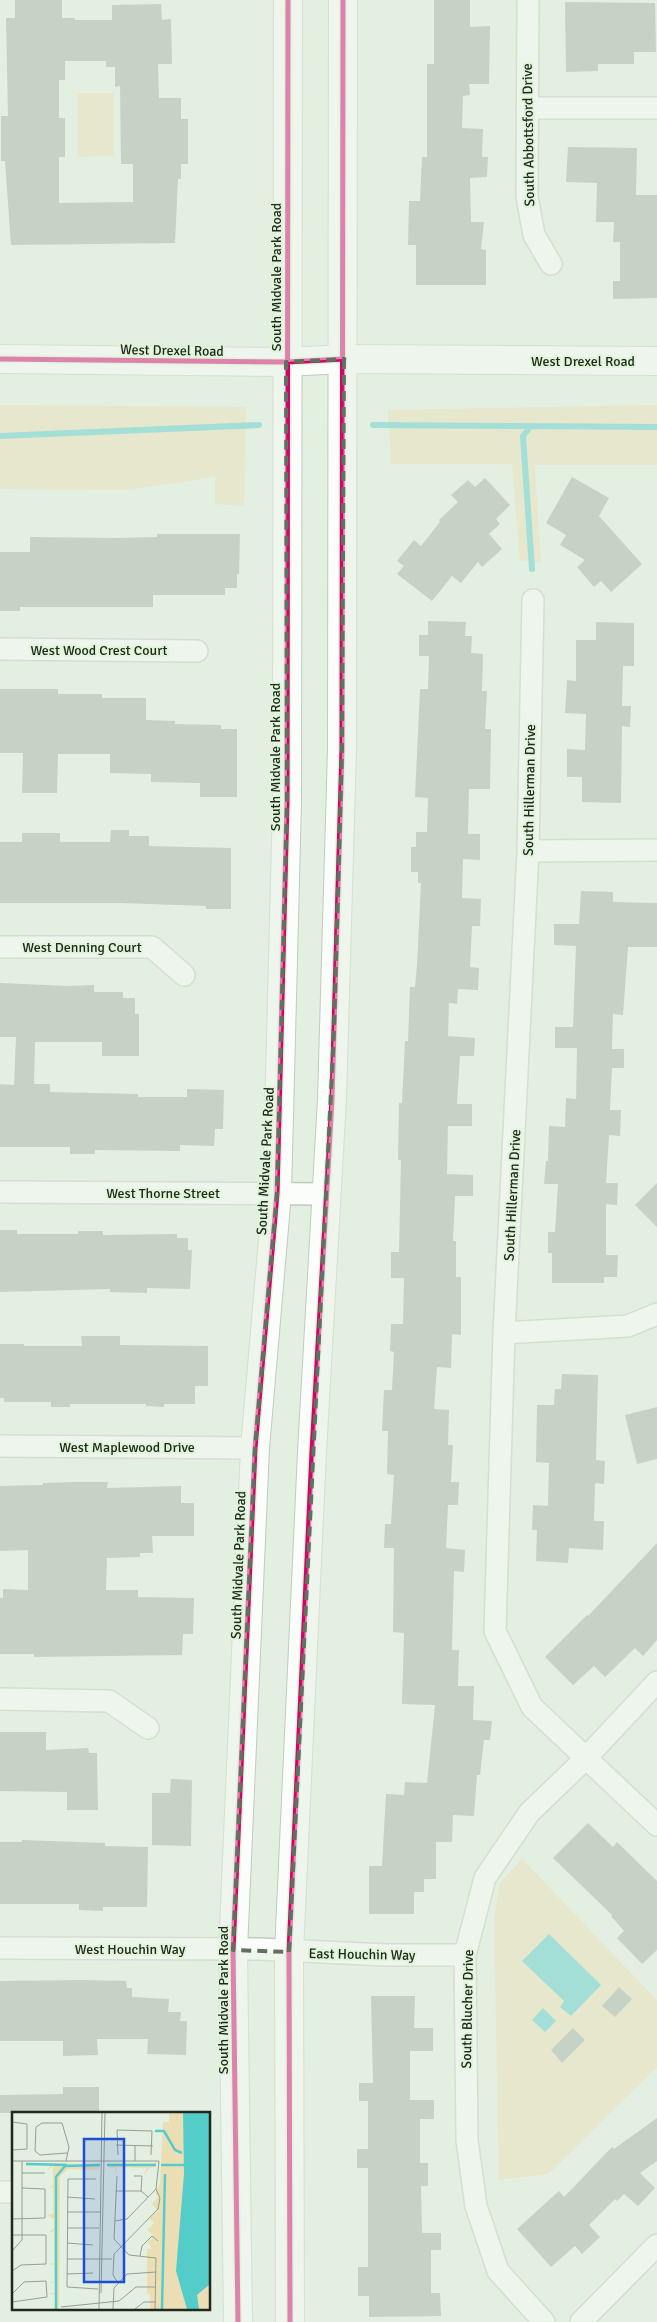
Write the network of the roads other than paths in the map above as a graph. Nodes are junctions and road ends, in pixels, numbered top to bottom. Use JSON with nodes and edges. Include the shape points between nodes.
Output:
{"nodes":[{"id":1,"x":288,"y":0,"type":"edge"},
{"id":2,"x":343,"y":0,"type":"edge"},
{"id":3,"x":528,"y":0,"type":"edge"},
{"id":4,"x":527,"y":108,"type":"junction"},
{"id":5,"x":657,"y":108,"type":"edge"},
{"id":6,"x":551,"y":264,"type":"dead end"},
{"id":7,"x":0,"y":359,"type":"edge"},
{"id":8,"x":344,"y":359,"type":"junction"},
{"id":9,"x":657,"y":361,"type":"edge"},
{"id":10,"x":286,"y":362,"type":"junction"},
{"id":11,"x":533,"y":600,"type":"dead end"},
{"id":12,"x":0,"y":650,"type":"edge"},
{"id":13,"x":197,"y":651,"type":"dead end"},
{"id":14,"x":657,"y":850,"type":"edge"},
{"id":15,"x":528,"y":851,"type":"junction"},
{"id":16,"x":0,"y":947,"type":"edge"},
{"id":17,"x":184,"y":975,"type":"dead end"},
{"id":18,"x":0,"y":1192,"type":"edge"},
{"id":19,"x":277,"y":1193,"type":"junction"},
{"id":20,"x":327,"y":1194,"type":"junction"},
{"id":21,"x":657,"y":1314,"type":"edge"},
{"id":22,"x":504,"y":1333,"type":"junction"},
{"id":23,"x":0,"y":1446,"type":"edge"},
{"id":24,"x":255,"y":1448,"type":"junction"},
{"id":25,"x":657,"y":1682,"type":"edge"},
{"id":26,"x":0,"y":1699,"type":"edge"},
{"id":27,"x":148,"y":1728,"type":"dead end"},
{"id":28,"x":585,"y":1759,"type":"junction"},
{"id":29,"x":657,"y":1826,"type":"edge"},
{"id":30,"x":0,"y":1948,"type":"edge"},
{"id":31,"x":246,"y":1950,"type":"junction"},
{"id":32,"x":289,"y":1952,"type":"junction"},
{"id":33,"x":465,"y":1955,"type":"junction"},
{"id":34,"x":657,"y":2245,"type":"edge"},
{"id":35,"x":238,"y":2322,"type":"edge"},
{"id":36,"x":290,"y":2322,"type":"edge"},
{"id":37,"x":544,"y":2322,"type":"edge"},
{"id":38,"x":581,"y":2322,"type":"edge"}],
"edges":[{"from":1,"to":10,"type":"main road","name":"South Midvale Park Road"},
{"from":2,"to":8,"type":"main road"},
{"from":3,"to":4,"type":"street","name":"South Abbottsford Drive"},
{"from":4,"to":5,"type":"street"},
{"from":4,"to":6,"type":"street","name":"South Abbottsford Drive","via":[[529,217],[534,235]]},
{"from":7,"to":10,"type":"main road","name":"West Drexel Road"},
{"from":8,"to":9,"type":"main road","name":"West Drexel Road"},
{"from":8,"to":10,"type":"main road","name":"West Drexel Road"},
{"from":8,"to":20,"type":"main road","via":[[342,758]]},
{"from":10,"to":19,"type":"main road","name":"South Midvale Park Road","via":[[287,802]]},
{"from":11,"to":15,"type":"street","name":"South Hillerman Drive"},
{"from":12,"to":13,"type":"street","name":"West Wood Crest Court"},
{"from":14,"to":15,"type":"street"},
{"from":15,"to":22,"type":"street","name":"South Hillerman Drive"},
{"from":16,"to":17,"type":"street","name":"West Denning Court","via":[[152,947]]},
{"from":18,"to":19,"type":"street","name":"West Thorne Street"},
{"from":19,"to":20,"type":"street","name":"West Thorne Street"},
{"from":19,"to":24,"type":"main road","name":"South Midvale Park Road"},
{"from":20,"to":32,"type":"main road","via":[[311,1462]]},
{"from":21,"to":22,"type":"street","via":[[628,1326]]},
{"from":22,"to":28,"type":"street","name":"South Hillerman Drive","via":[[495,1631],[532,1707]]},
{"from":23,"to":24,"type":"street","name":"West Maplewood Drive"},
{"from":24,"to":31,"type":"main road","name":"South Midvale Park Road"},
{"from":25,"to":28,"type":"street","name":"South Blucher Drive"},
{"from":26,"to":27,"type":"street","via":[[109,1701]]},
{"from":28,"to":29,"type":"street","name":"South Hillerman Drive"},
{"from":28,"to":33,"type":"street","name":"South Blucher Drive","via":[[528,1813],[485,1878]]},
{"from":30,"to":31,"type":"street","name":"West Houchin Way"},
{"from":31,"to":32,"type":"street","name":"East Houchin Way"},
{"from":31,"to":35,"type":"main road","name":"South Midvale Park Road"},
{"from":32,"to":33,"type":"street","name":"East Houchin Way"},
{"from":32,"to":36,"type":"main road"},
{"from":33,"to":37,"type":"street","name":"South Blucher Drive","via":[[467,2140],[476,2206],[498,2271]]},
{"from":34,"to":38,"type":"street"}]}
